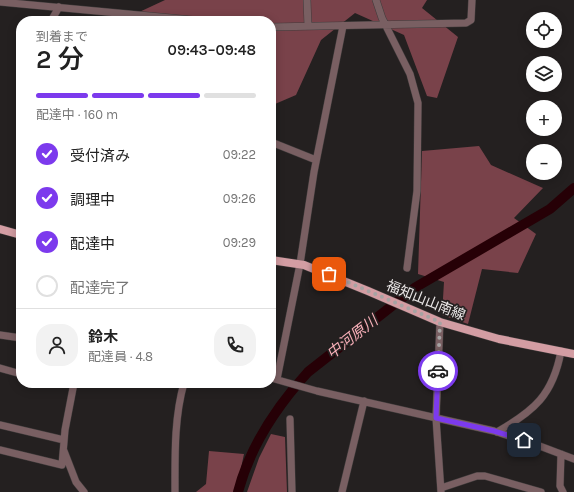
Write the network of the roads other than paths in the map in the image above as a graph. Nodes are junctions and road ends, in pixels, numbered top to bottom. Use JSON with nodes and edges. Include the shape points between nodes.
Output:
{"nodes":[{"id":1,"x":307,"y":0,"type":"edge"},
{"id":2,"x":376,"y":0,"type":"edge"},
{"id":3,"x":472,"y":0,"type":"edge"},
{"id":4,"x":0,"y":2,"type":"edge"},
{"id":5,"x":59,"y":7,"type":"junction"},
{"id":6,"x":54,"y":16,"type":"edge"},
{"id":7,"x":136,"y":16,"type":"edge"},
{"id":8,"x":386,"y":25,"type":"junction"},
{"id":9,"x":308,"y":26,"type":"junction"},
{"id":10,"x":343,"y":26,"type":"junction"},
{"id":11,"x":276,"y":27,"type":"edge"},
{"id":12,"x":276,"y":144,"type":"edge"},
{"id":13,"x":316,"y":160,"type":"junction"},
{"id":14,"x":0,"y":229,"type":"edge"},
{"id":15,"x":16,"y":234,"type":"edge"},
{"id":16,"x":276,"y":261,"type":"edge"},
{"id":17,"x":300,"y":264,"type":"junction"},
{"id":18,"x":407,"y":268,"type":"dead end"},
{"id":19,"x":440,"y":322,"type":"junction"},
{"id":20,"x":0,"y":334,"type":"edge"},
{"id":21,"x":16,"y":337,"type":"edge"},
{"id":22,"x":561,"y":351,"type":"junction"},
{"id":23,"x":574,"y":354,"type":"edge"},
{"id":24,"x":0,"y":368,"type":"edge"},
{"id":25,"x":16,"y":373,"type":"edge"},
{"id":26,"x":278,"y":380,"type":"edge"},
{"id":27,"x":73,"y":388,"type":"edge"},
{"id":28,"x":183,"y":388,"type":"edge"},
{"id":29,"x":364,"y":401,"type":"junction"},
{"id":30,"x":436,"y":418,"type":"junction"},
{"id":31,"x":290,"y":419,"type":"dead end"},
{"id":32,"x":0,"y":424,"type":"edge"},
{"id":33,"x":497,"y":432,"type":"junction"},
{"id":34,"x":64,"y":440,"type":"junction"},
{"id":35,"x":63,"y":449,"type":"junction"},
{"id":36,"x":0,"y":450,"type":"edge"},
{"id":37,"x":561,"y":454,"type":"junction"},
{"id":38,"x":574,"y":459,"type":"edge"},
{"id":39,"x":441,"y":490,"type":"edge"},
{"id":40,"x":84,"y":492,"type":"edge"},
{"id":41,"x":175,"y":492,"type":"edge"},
{"id":42,"x":292,"y":492,"type":"edge"},
{"id":43,"x":342,"y":492,"type":"edge"},
{"id":44,"x":541,"y":492,"type":"edge"},
{"id":45,"x":563,"y":492,"type":"edge"}],
"edges":[{"from":1,"to":9,"type":"street"},
{"from":2,"to":8,"type":"street"},
{"from":3,"to":8,"type":"street","via":[[472,20],[466,23]]},
{"from":4,"to":5,"type":"street"},
{"from":5,"to":6,"type":"street"},
{"from":5,"to":7,"type":"street"},
{"from":8,"to":10,"type":"street"},
{"from":8,"to":18,"type":"street","via":[[410,74],[418,103],[417,191]]},
{"from":9,"to":10,"type":"street"},
{"from":9,"to":11,"type":"street"},
{"from":10,"to":13,"type":"street"},
{"from":12,"to":13,"type":"street"},
{"from":13,"to":17,"type":"street"},
{"from":14,"to":15,"type":"main road"},
{"from":16,"to":17,"type":"main road","name":"福知山山南線"},
{"from":17,"to":19,"type":"main road","name":"福知山山南線"},
{"from":17,"to":26,"type":"street"},
{"from":19,"to":22,"type":"main road","name":"福知山山南線","via":[[499,339]]},
{"from":19,"to":30,"type":"street"},
{"from":20,"to":21,"type":"street"},
{"from":22,"to":23,"type":"main road","name":"福知山山南線"},
{"from":22,"to":33,"type":"street","via":[[557,370],[542,400],[529,412]]},
{"from":24,"to":25,"type":"street"},
{"from":26,"to":29,"type":"street"},
{"from":27,"to":34,"type":"street"},
{"from":28,"to":41,"type":"street","via":[[175,448]]},
{"from":29,"to":30,"type":"street"},
{"from":29,"to":43,"type":"street"},
{"from":30,"to":33,"type":"street"},
{"from":30,"to":39,"type":"street"},
{"from":31,"to":42,"type":"street"},
{"from":32,"to":34,"type":"street"},
{"from":33,"to":37,"type":"street"},
{"from":34,"to":35,"type":"street"},
{"from":35,"to":36,"type":"street","via":[[62,465]]},
{"from":35,"to":40,"type":"street","via":[[76,482]]},
{"from":37,"to":38,"type":"street"},
{"from":37,"to":45,"type":"street","via":[[560,486]]},
{"from":39,"to":44,"type":"street","via":[[477,476],[485,476]]}]}
